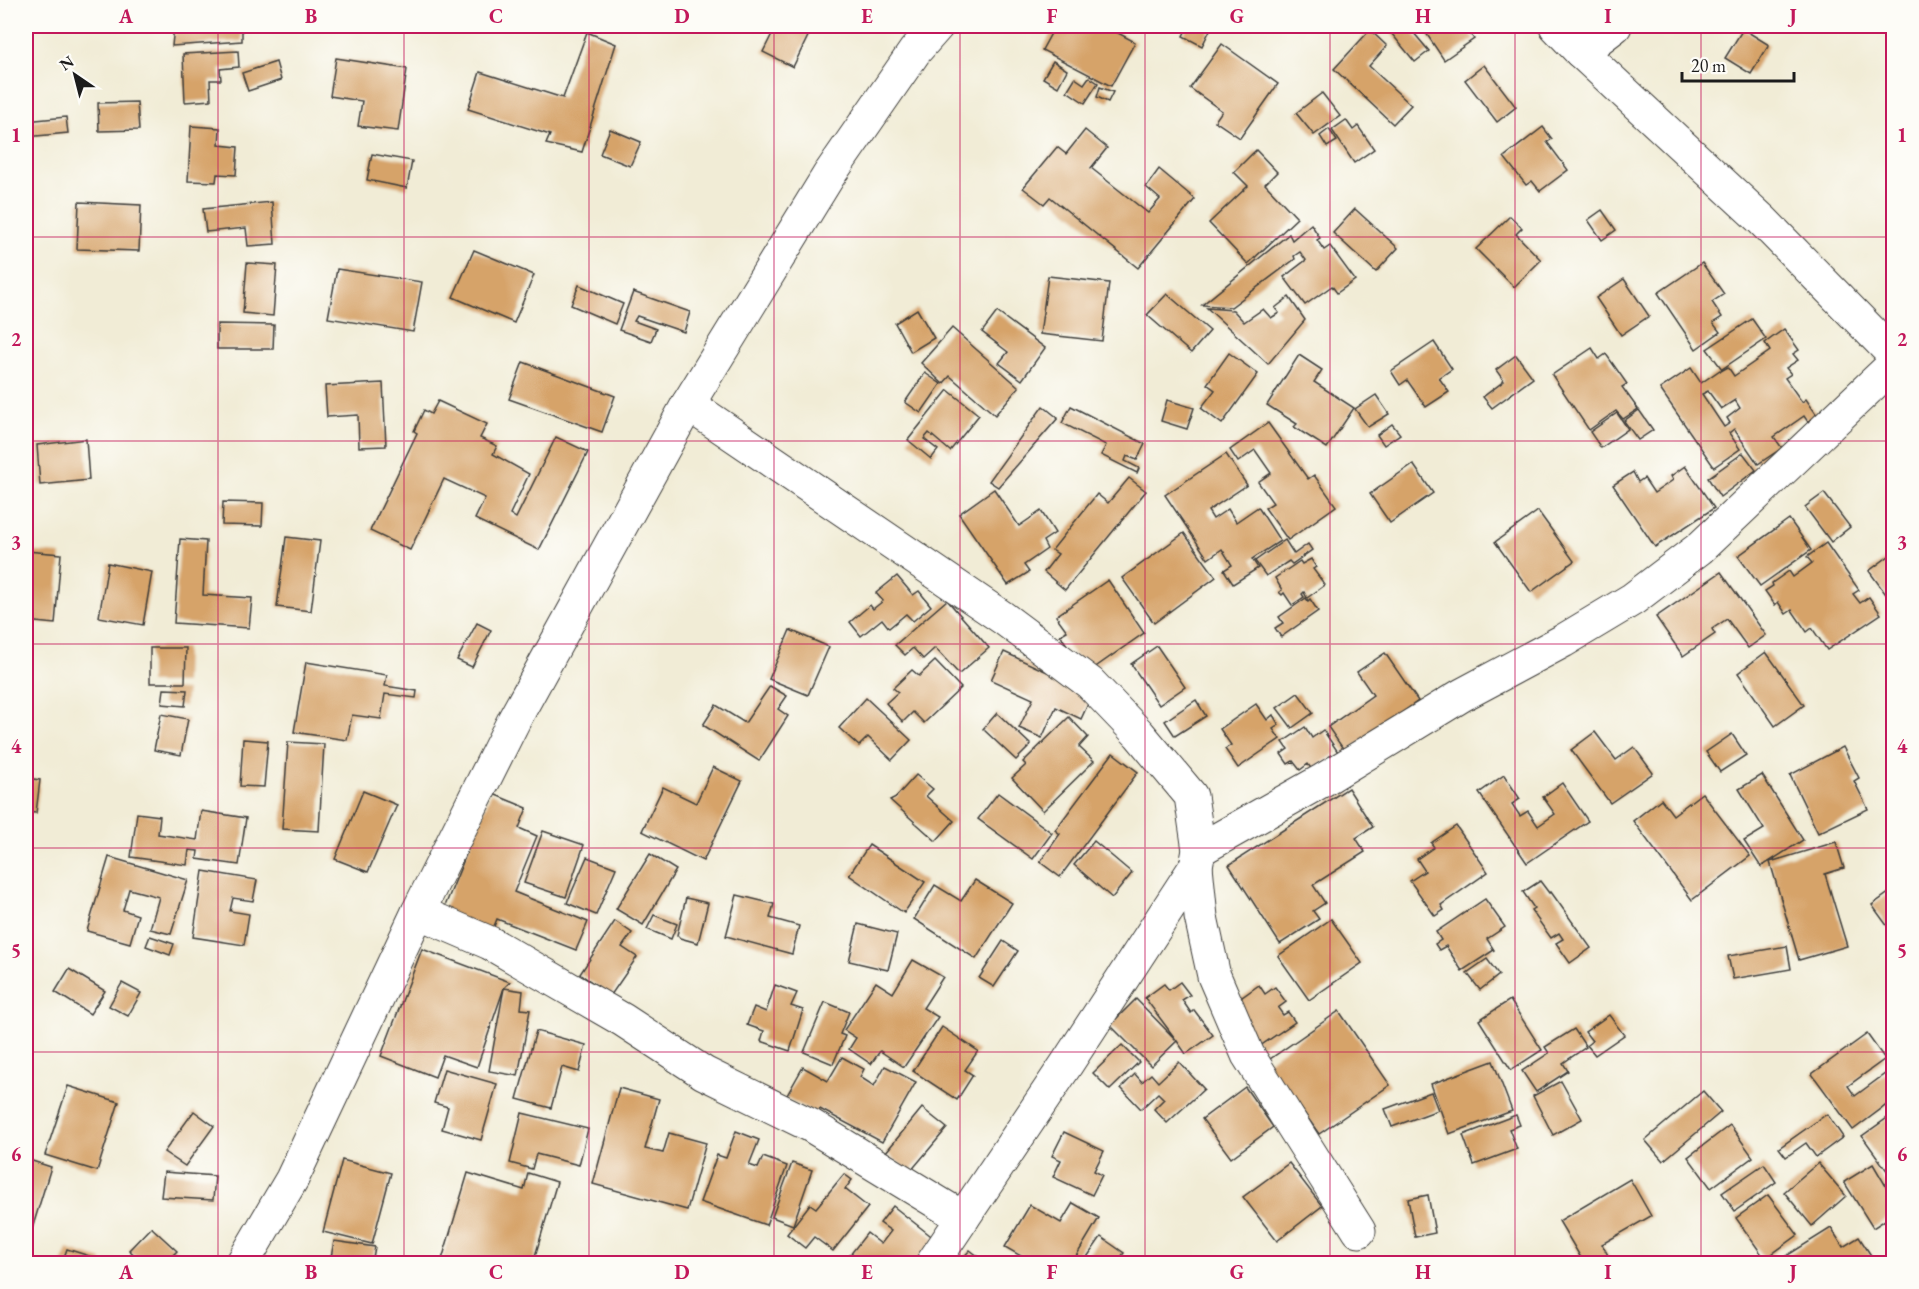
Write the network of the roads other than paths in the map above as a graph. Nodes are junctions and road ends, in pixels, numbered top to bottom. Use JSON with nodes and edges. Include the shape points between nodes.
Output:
{"nodes":[{"id":1,"x":937,"y":26,"type":"edge"},
{"id":2,"x":1556,"y":26,"type":"edge"},
{"id":3,"x":1615,"y":26,"type":"edge"},
{"id":4,"x":1581,"y":52,"type":"junction"},
{"id":5,"x":1893,"y":355,"type":"edge"},
{"id":6,"x":1893,"y":364,"type":"edge"},
{"id":7,"x":688,"y":404,"type":"junction"},
{"id":8,"x":1197,"y":858,"type":"junction"},
{"id":9,"x":418,"y":912,"type":"junction"},
{"id":10,"x":963,"y":1218,"type":"junction"},
{"id":11,"x":1359,"y":1231,"type":"dead end"},
{"id":12,"x":242,"y":1263,"type":"edge"},
{"id":13,"x":932,"y":1263,"type":"edge"}],
"edges":[{"from":1,"to":7,"type":"street","via":[[915,51],[829,175]]},
{"from":2,"to":4,"type":"street"},
{"from":3,"to":4,"type":"street"},
{"from":4,"to":5,"type":"street","via":[[1762,220]]},
{"from":6,"to":8,"type":"street","via":[[1700,548],[1633,600],[1462,695]]},
{"from":7,"to":8,"type":"street","via":[[1003,618],[1090,683],[1191,796]]},
{"from":7,"to":9,"type":"street","via":[[514,720]]},
{"from":8,"to":10,"type":"street"},
{"from":8,"to":11,"type":"street","via":[[1201,917],[1214,976],[1248,1054]]},
{"from":9,"to":10,"type":"street","via":[[490,944],[622,1020],[704,1073],[810,1125]]},
{"from":9,"to":12,"type":"street","via":[[292,1179]]},
{"from":10,"to":13,"type":"street"}]}
